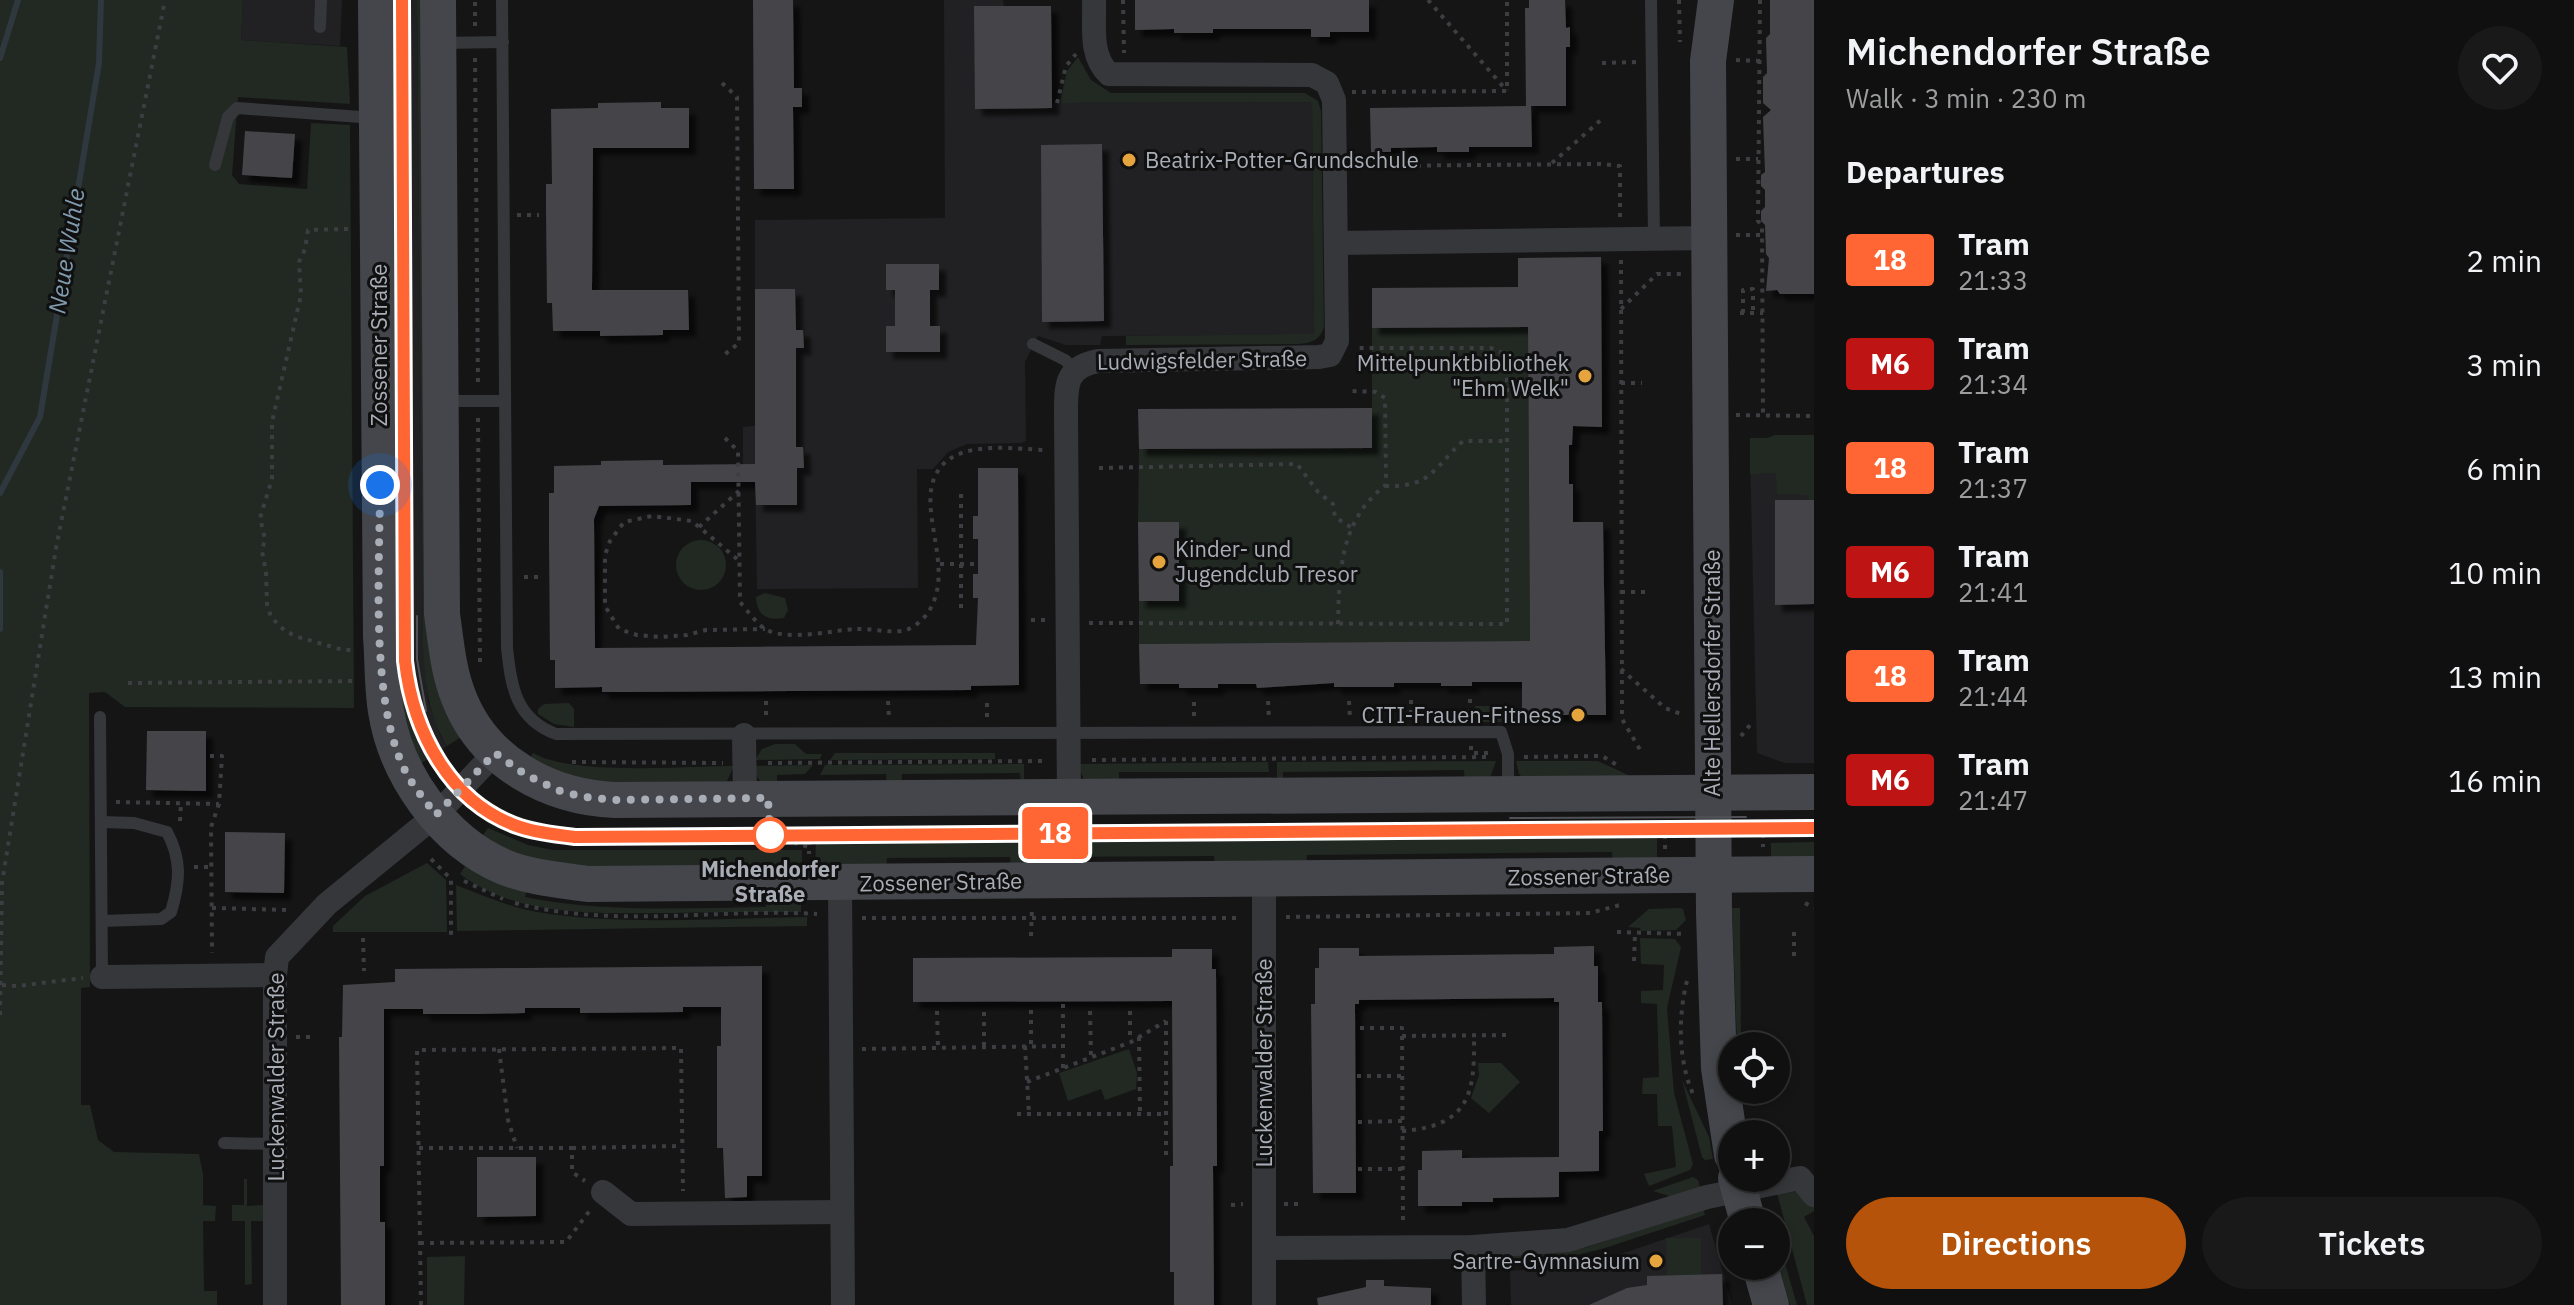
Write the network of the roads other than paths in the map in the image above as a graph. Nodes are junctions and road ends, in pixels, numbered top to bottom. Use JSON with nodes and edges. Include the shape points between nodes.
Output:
{"nodes":[{"id":1,"x":321,"y":0,"type":"edge"},
{"id":2,"x":376,"y":0,"type":"edge"},
{"id":3,"x":438,"y":0,"type":"edge"},
{"id":4,"x":502,"y":0,"type":"edge"},
{"id":5,"x":1094,"y":0,"type":"edge"},
{"id":6,"x":1651,"y":0,"type":"edge"},
{"id":7,"x":1714,"y":6,"type":"edge"},
{"id":8,"x":320,"y":27,"type":"dead end"},
{"id":9,"x":503,"y":42,"type":"junction"},
{"id":10,"x":438,"y":43,"type":"junction"},
{"id":11,"x":377,"y":118,"type":"junction"},
{"id":12,"x":215,"y":165,"type":"dead end"},
{"id":13,"x":1724,"y":236,"type":"junction"},
{"id":14,"x":1654,"y":238,"type":"junction"},
{"id":15,"x":1336,"y":243,"type":"junction"},
{"id":16,"x":1033,"y":344,"type":"dead end"},
{"id":17,"x":1075,"y":370,"type":"junction"},
{"id":18,"x":441,"y":401,"type":"junction"},
{"id":19,"x":504,"y":401,"type":"junction"},
{"id":20,"x":100,"y":717,"type":"dead end"},
{"id":21,"x":744,"y":735,"type":"junction"},
{"id":22,"x":1068,"y":735,"type":"junction"},
{"id":23,"x":495,"y":753,"type":"junction"},
{"id":24,"x":745,"y":781,"type":"junction"},
{"id":25,"x":1713,"y":792,"type":"junction"},
{"id":26,"x":1814,"y":792,"type":"edge"},
{"id":27,"x":1508,"y":795,"type":"junction"},
{"id":28,"x":1069,"y":797,"type":"junction"},
{"id":29,"x":436,"y":815,"type":"junction"},
{"id":30,"x":101,"y":822,"type":"junction"},
{"id":31,"x":1713,"y":874,"type":"junction"},
{"id":32,"x":1814,"y":874,"type":"edge"},
{"id":33,"x":1264,"y":879,"type":"junction"},
{"id":34,"x":840,"y":884,"type":"junction"},
{"id":35,"x":102,"y":921,"type":"junction"},
{"id":36,"x":275,"y":975,"type":"junction"},
{"id":37,"x":102,"y":977,"type":"joint"},
{"id":38,"x":1728,"y":1120,"type":"edge"},
{"id":39,"x":224,"y":1143,"type":"dead end"},
{"id":40,"x":275,"y":1144,"type":"junction"},
{"id":41,"x":1790,"y":1179,"type":"edge"},
{"id":42,"x":603,"y":1192,"type":"road end"},
{"id":43,"x":1722,"y":1192,"type":"edge"},
{"id":44,"x":1814,"y":1195,"type":"edge"},
{"id":45,"x":842,"y":1212,"type":"junction"},
{"id":46,"x":1473,"y":1247,"type":"junction"},
{"id":47,"x":1264,"y":1248,"type":"junction"},
{"id":48,"x":1764,"y":1280,"type":"edge"},
{"id":49,"x":275,"y":1305,"type":"edge"},
{"id":50,"x":843,"y":1305,"type":"edge"},
{"id":51,"x":1264,"y":1305,"type":"edge"},
{"id":52,"x":1474,"y":1305,"type":"edge"},
{"id":53,"x":1771,"y":1305,"type":"edge"}],
"edges":[{"from":1,"to":8,"type":"lane"},
{"from":2,"to":11,"type":"street","name":"Zossener Straße"},
{"from":3,"to":10,"type":"street"},
{"from":4,"to":9,"type":"lane"},
{"from":5,"to":15,"type":"street","name":"Ludwigsfelder Straße","via":[[1098,64],[1109,74],[1321,78],[1334,100]]},
{"from":6,"to":14,"type":"lane"},
{"from":7,"to":13,"type":"street","name":"Alte Hellersdorfer Straße","via":[[1708,61]]},
{"from":9,"to":10,"type":"lane"},
{"from":9,"to":19,"type":"lane"},
{"from":10,"to":18,"type":"street"},
{"from":11,"to":12,"type":"lane","via":[[237,108],[228,117]]},
{"from":11,"to":29,"type":"street","name":"Zossener Straße","via":[[386,711],[403,766]]},
{"from":13,"to":14,"type":"street"},
{"from":13,"to":25,"type":"street","name":"Alte Hellersdorfer Straße"},
{"from":14,"to":15,"type":"street"},
{"from":15,"to":17,"type":"street","name":"Ludwigsfelder Straße","via":[[1337,341],[1330,355],[1098,361]]},
{"from":16,"to":17,"type":"lane"},
{"from":17,"to":22,"type":"street","name":"Ludwigsfelder Straße","via":[[1066,391]]},
{"from":18,"to":19,"type":"lane"},
{"from":18,"to":23,"type":"street","via":[[447,658],[466,715]]},
{"from":19,"to":21,"type":"lane","via":[[507,648],[510,677],[522,709],[533,723],[556,734]]},
{"from":20,"to":30,"type":"lane"},
{"from":21,"to":22,"type":"lane"},
{"from":21,"to":24,"type":"street"},
{"from":22,"to":27,"type":"lane","via":[[1501,732],[1508,757]]},
{"from":22,"to":28,"type":"street","name":"Ludwigsfelder Straße"},
{"from":23,"to":24,"type":"street","via":[[526,775],[584,797],[615,800]]},
{"from":23,"to":29,"type":"street","name":"Luckenwalder Straße"},
{"from":24,"to":28,"type":"street"},
{"from":25,"to":26,"type":"street"},
{"from":25,"to":27,"type":"street"},
{"from":25,"to":31,"type":"street","name":"Alte Hellersdorfer Straße"},
{"from":27,"to":28,"type":"street"},
{"from":29,"to":34,"type":"street","name":"Zossener Straße","via":[[464,842],[503,866],[544,878],[588,884]]},
{"from":29,"to":36,"type":"street","name":"Luckenwalder Straße","via":[[327,904],[277,957]]},
{"from":30,"to":35,"type":"lane"},
{"from":30,"to":35,"type":"lane","via":[[167,832],[177,850],[178,873],[171,912],[161,919]]},
{"from":31,"to":32,"type":"street","name":"Zossener Straße"},
{"from":31,"to":33,"type":"street","name":"Zossener Straße"},
{"from":31,"to":38,"type":"street","name":"Alte Hellersdorfer Straße","via":[[1719,1068]]},
{"from":33,"to":34,"type":"street","name":"Zossener Straße"},
{"from":33,"to":47,"type":"street","name":"Luckenwalder Straße"},
{"from":34,"to":45,"type":"street"},
{"from":35,"to":37,"type":"lane"},
{"from":36,"to":37,"type":"street"},
{"from":36,"to":40,"type":"street","name":"Luckenwalder Straße"},
{"from":39,"to":40,"type":"lane"},
{"from":40,"to":49,"type":"street","name":"Luckenwalder Straße"},
{"from":41,"to":44,"type":"street","via":[[1800,1178]]},
{"from":42,"to":45,"type":"street","via":[[631,1214]]},
{"from":43,"to":46,"type":"street","via":[[1568,1240]]},
{"from":45,"to":50,"type":"street"},
{"from":46,"to":47,"type":"street"},
{"from":46,"to":52,"type":"street"},
{"from":47,"to":51,"type":"street","name":"Luckenwalder Straße"},
{"from":48,"to":53,"type":"street"}]}
